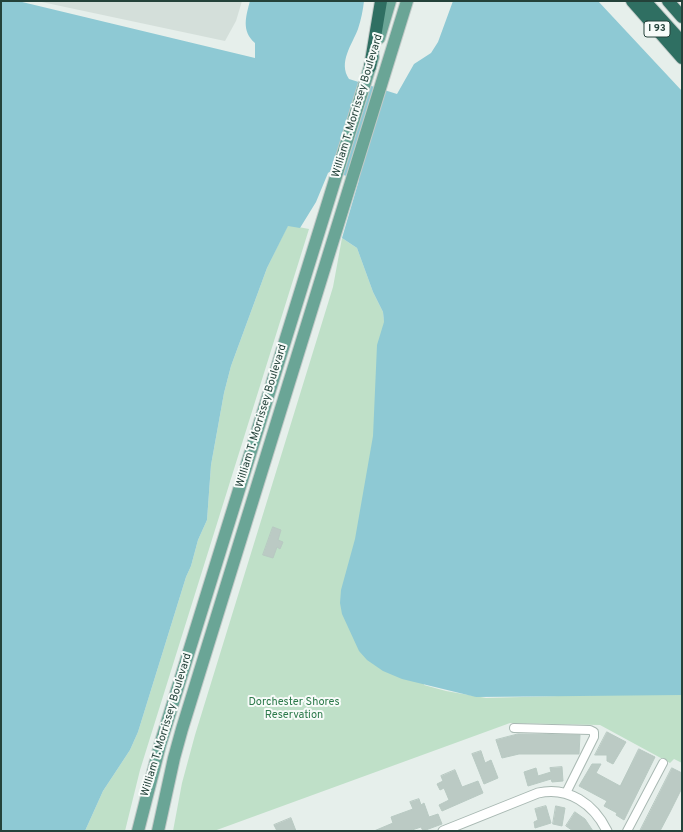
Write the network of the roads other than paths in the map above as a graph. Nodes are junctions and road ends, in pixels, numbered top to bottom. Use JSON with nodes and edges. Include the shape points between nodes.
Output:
{"nodes":[{"id":1,"x":381,"y":1,"type":"edge"},
{"id":2,"x":390,"y":1,"type":"edge"},
{"id":3,"x":407,"y":1,"type":"edge"},
{"id":4,"x":632,"y":1,"type":"edge"},
{"id":5,"x":645,"y":1,"type":"edge"},
{"id":6,"x":652,"y":1,"type":"edge"},
{"id":7,"x":668,"y":1,"type":"edge"},
{"id":8,"x":682,"y":17,"type":"edge"},
{"id":9,"x":682,"y":34,"type":"edge"},
{"id":10,"x":682,"y":42,"type":"edge"},
{"id":11,"x":682,"y":58,"type":"edge"},
{"id":12,"x":370,"y":67,"type":"junction"},
{"id":13,"x":514,"y":728,"type":"dead end"},
{"id":14,"x":663,"y":763,"type":"dead end"},
{"id":15,"x":566,"y":793,"type":"junction"},
{"id":16,"x":138,"y":831,"type":"edge"},
{"id":17,"x":158,"y":831,"type":"edge"},
{"id":18,"x":443,"y":831,"type":"edge"},
{"id":19,"x":607,"y":831,"type":"edge"},
{"id":20,"x":627,"y":831,"type":"edge"}],
"edges":[{"from":1,"to":12,"type":"highway"},
{"from":2,"to":12,"type":"main road","name":"William T. Morrissey Boulevard"},
{"from":3,"to":17,"type":"main road","name":"William T. Morrissey Boulevard","via":[[181,732]]},
{"from":4,"to":11,"type":"highway","number":"I 93"},
{"from":5,"to":10,"type":"highway","number":"I 93"},
{"from":6,"to":9,"type":"highway","number":"I 93"},
{"from":7,"to":8,"type":"highway","number":"I 93"},
{"from":12,"to":16,"type":"main road","name":"William T. Morrissey Boulevard","via":[[154,766]]},
{"from":13,"to":15,"type":"street","via":[[594,732],[594,737]]},
{"from":14,"to":20,"type":"street"},
{"from":15,"to":18,"type":"street","via":[[538,793]]},
{"from":15,"to":19,"type":"street","via":[[581,800],[591,809]]}]}
